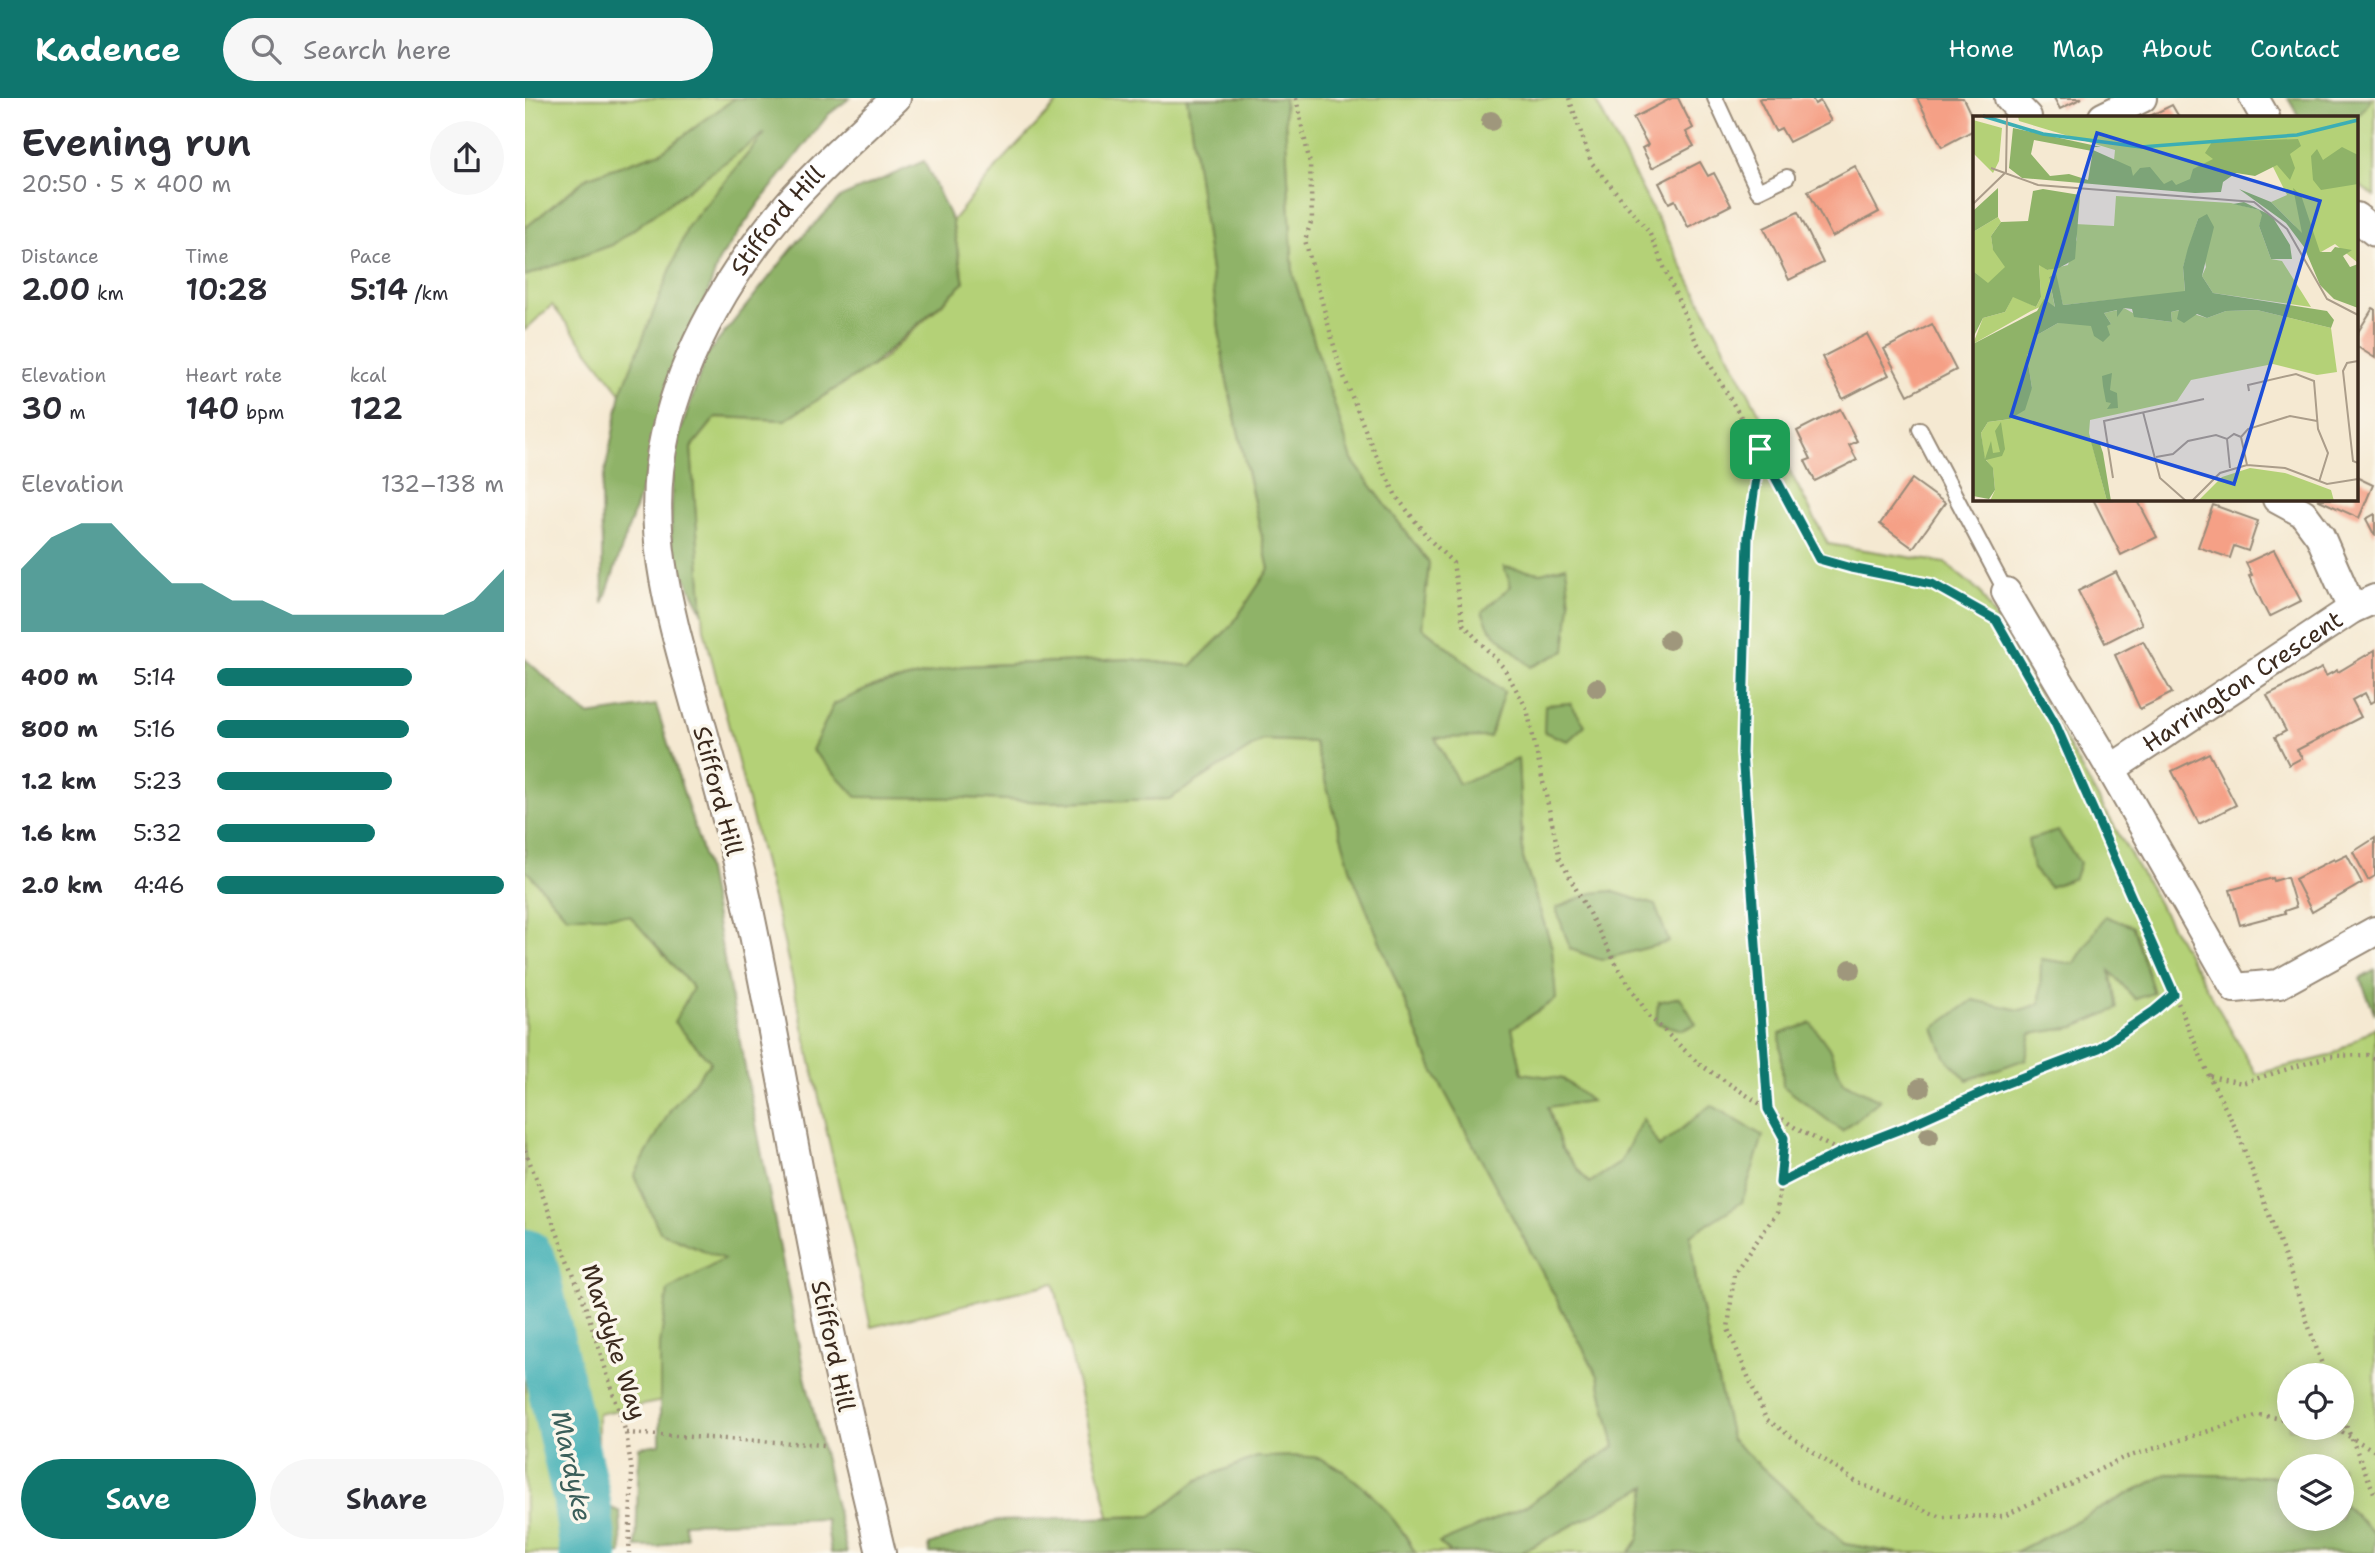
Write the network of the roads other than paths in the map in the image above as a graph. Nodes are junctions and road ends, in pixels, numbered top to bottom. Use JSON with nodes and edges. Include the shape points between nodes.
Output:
{"nodes":[{"id":1,"x":896,"y":98,"type":"edge"},
{"id":2,"x":1715,"y":98,"type":"edge"},
{"id":3,"x":2009,"y":98,"type":"edge"},
{"id":4,"x":2142,"y":98,"type":"edge"},
{"id":5,"x":2254,"y":98,"type":"edge"},
{"id":6,"x":2026,"y":116,"type":"edge"},
{"id":7,"x":2105,"y":116,"type":"edge"},
{"id":8,"x":2264,"y":116,"type":"edge"},
{"id":9,"x":1787,"y":177,"type":"dead end"},
{"id":10,"x":2357,"y":218,"type":"edge"},
{"id":11,"x":2375,"y":232,"type":"edge"},
{"id":12,"x":1920,"y":429,"type":"dead end"},
{"id":13,"x":2279,"y":500,"type":"edge"},
{"id":14,"x":2006,"y":592,"type":"joint"},
{"id":15,"x":2364,"y":604,"type":"edge"},
{"id":16,"x":2111,"y":769,"type":"junction"},
{"id":17,"x":2375,"y":931,"type":"edge"},
{"id":18,"x":881,"y":1553,"type":"edge"}],
"edges":[{"from":1,"to":18,"type":"street","name":"Stifford Hill","via":[[791,201],[715,309],[673,405],[655,493],[659,556],[669,610],[735,849],[819,1279]]},
{"from":2,"to":9,"type":"lane","via":[[1758,191]]},
{"from":3,"to":6,"type":"street"},
{"from":4,"to":7,"type":"street"},
{"from":5,"to":8,"type":"street"},
{"from":10,"to":11,"type":"street"},
{"from":12,"to":14,"type":"lane"},
{"from":13,"to":15,"type":"street","via":[[2303,513]]},
{"from":14,"to":16,"type":"street"},
{"from":15,"to":16,"type":"street","name":"Harrington Crescent"},
{"from":16,"to":17,"type":"street","via":[[2235,988],[2279,984]]}]}
